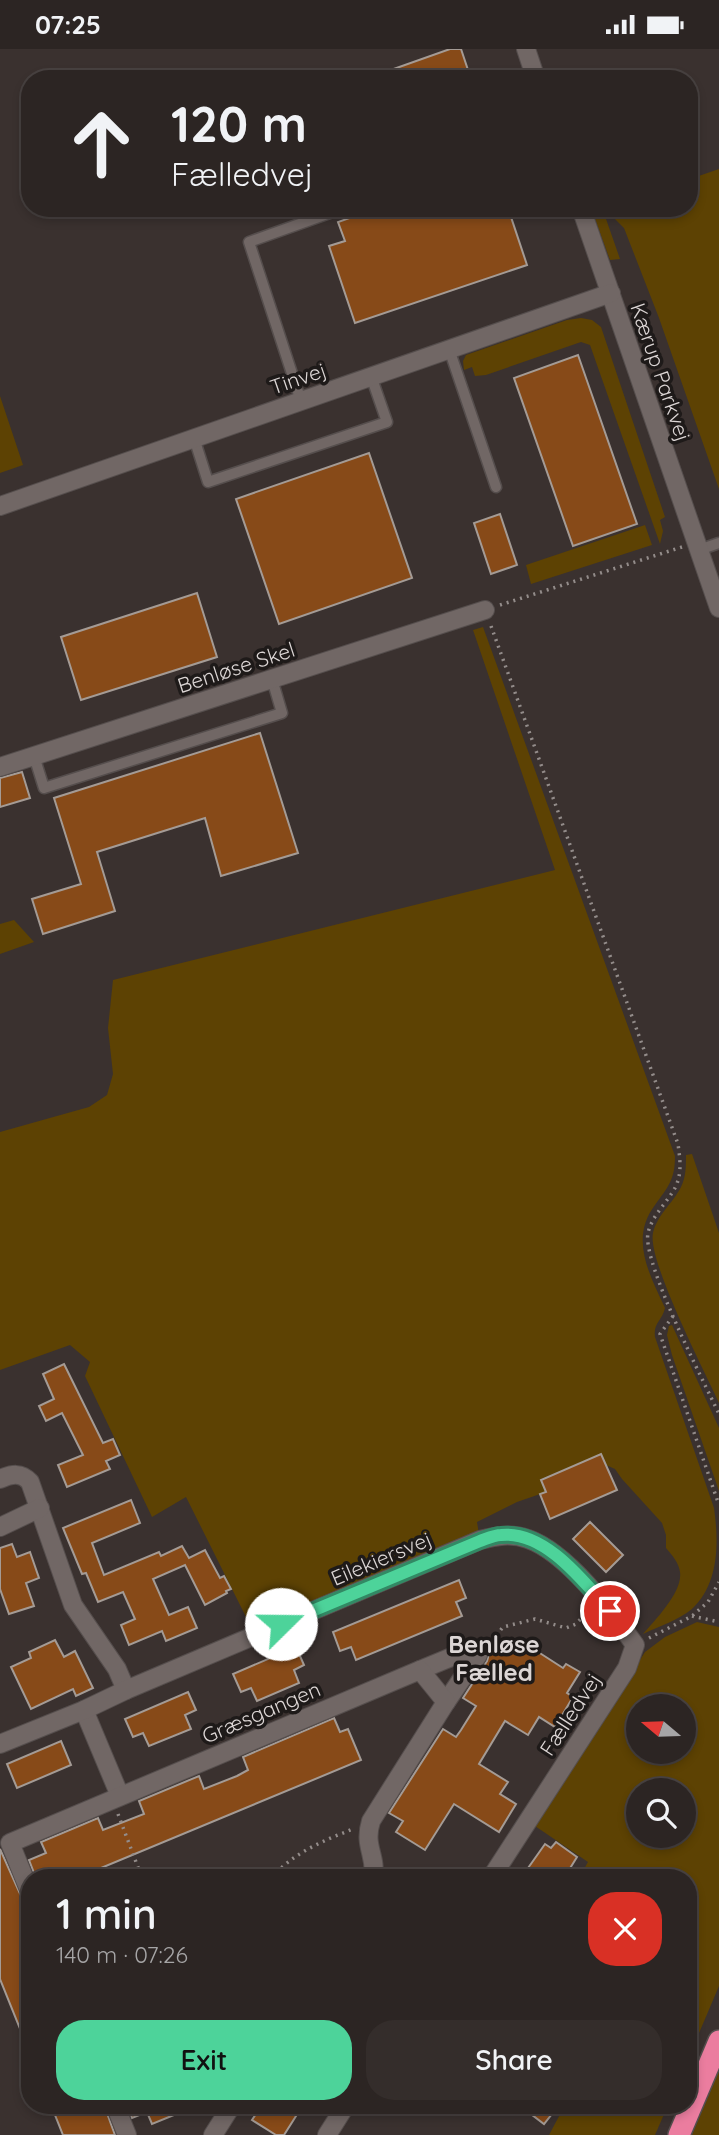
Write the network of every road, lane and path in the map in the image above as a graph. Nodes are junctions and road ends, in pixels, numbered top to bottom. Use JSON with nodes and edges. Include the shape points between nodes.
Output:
{"nodes":[{"id":1,"x":526,"y":49,"type":"edge"},
{"id":2,"x":533,"y":70,"type":"edge"},
{"id":3,"x":319,"y":217,"type":"edge"},
{"id":4,"x":584,"y":217,"type":"edge"},
{"id":5,"x":611,"y":293,"type":"junction"},
{"id":6,"x":449,"y":349,"type":"junction"},
{"id":7,"x":371,"y":376,"type":"junction"},
{"id":8,"x":301,"y":401,"type":"junction"},
{"id":9,"x":194,"y":438,"type":"junction"},
{"id":10,"x":496,"y":487,"type":"dead end"},
{"id":11,"x":0,"y":506,"type":"edge"},
{"id":12,"x":719,"y":543,"type":"edge"},
{"id":13,"x":697,"y":546,"type":"junction"},
{"id":14,"x":719,"y":608,"type":"edge"},
{"id":15,"x":485,"y":610,"type":"junction"},
{"id":16,"x":272,"y":679,"type":"junction"},
{"id":17,"x":34,"y":756,"type":"junction"},
{"id":18,"x":0,"y":767,"type":"edge"},
{"id":19,"x":673,"y":1316,"type":"junction"},
{"id":20,"x":719,"y":1414,"type":"edge"},
{"id":21,"x":0,"y":1479,"type":"edge"},
{"id":22,"x":719,"y":1506,"type":"edge"},
{"id":23,"x":40,"y":1508,"type":"junction"},
{"id":24,"x":0,"y":1527,"type":"edge"},
{"id":25,"x":719,"y":1582,"type":"edge"},
{"id":26,"x":600,"y":1600,"type":"junction"},
{"id":27,"x":692,"y":1616,"type":"junction"},
{"id":28,"x":719,"y":1622,"type":"edge"},
{"id":29,"x":635,"y":1645,"type":"junction"},
{"id":30,"x":477,"y":1649,"type":"junction"},
{"id":31,"x":419,"y":1670,"type":"junction"},
{"id":32,"x":126,"y":1690,"type":"junction"},
{"id":33,"x":446,"y":1702,"type":"junction"},
{"id":34,"x":84,"y":1710,"type":"junction"},
{"id":35,"x":0,"y":1744,"type":"edge"},
{"id":36,"x":116,"y":1797,"type":"junction"},
{"id":37,"x":369,"y":1827,"type":"junction"},
{"id":38,"x":139,"y":1869,"type":"edge"},
{"id":39,"x":280,"y":1869,"type":"edge"},
{"id":40,"x":374,"y":1869,"type":"edge"},
{"id":41,"x":497,"y":1869,"type":"edge"},
{"id":42,"x":21,"y":1870,"type":"edge"},
{"id":43,"x":719,"y":2041,"type":"edge"},
{"id":44,"x":697,"y":2091,"type":"edge"},
{"id":45,"x":119,"y":2114,"type":"edge"},
{"id":46,"x":226,"y":2114,"type":"edge"},
{"id":47,"x":340,"y":2114,"type":"edge"},
{"id":48,"x":687,"y":2114,"type":"edge"},
{"id":49,"x":127,"y":2135,"type":"edge"},
{"id":50,"x":213,"y":2135,"type":"edge"},
{"id":51,"x":327,"y":2135,"type":"edge"},
{"id":52,"x":678,"y":2135,"type":"edge"}],
"edges":[{"from":1,"to":2,"type":"street"},
{"from":3,"to":8,"type":"lane","via":[[249,242]]},
{"from":4,"to":5,"type":"street","name":"Kærup Parkvej"},
{"from":5,"to":6,"type":"street","name":"Tinvej"},
{"from":5,"to":13,"type":"street","name":"Kærup Parkvej"},
{"from":6,"to":7,"type":"street","name":"Tinvej"},
{"from":6,"to":10,"type":"lane"},
{"from":7,"to":8,"type":"street","name":"Tinvej"},
{"from":7,"to":9,"type":"lane","via":[[387,422],[208,482]]},
{"from":8,"to":9,"type":"street","name":"Tinvej"},
{"from":9,"to":11,"type":"street","name":"Tinvej"},
{"from":12,"to":13,"type":"lane"},
{"from":13,"to":14,"type":"street","name":"Kærup Parkvej"},
{"from":13,"to":15,"type":"path"},
{"from":15,"to":16,"type":"street","name":"Benløse Skel"},
{"from":15,"to":19,"type":"path","via":[[678,1144],[681,1167],[676,1186],[648,1234],[649,1254]]},
{"from":16,"to":17,"type":"street","name":"Benløse Skel"},
{"from":16,"to":17,"type":"lane","via":[[282,713],[44,788]]},
{"from":17,"to":18,"type":"street","name":"Benløse Skel"},
{"from":19,"to":20,"type":"path"},
{"from":19,"to":22,"type":"path","via":[[660,1333]]},
{"from":21,"to":23,"type":"street","via":[[16,1474],[26,1478]]},
{"from":23,"to":24,"type":"street"},
{"from":23,"to":32,"type":"street","via":[[73,1605]]},
{"from":25,"to":27,"type":"path","via":[[708,1602]]},
{"from":26,"to":29,"type":"street"},
{"from":26,"to":30,"type":"path","via":[[572,1627],[530,1620],[503,1627],[492,1641]]},
{"from":26,"to":32,"type":"street","name":"Eilekiersvej","via":[[551,1550],[527,1538],[502,1534]]},
{"from":27,"to":28,"type":"path"},
{"from":27,"to":29,"type":"path"},
{"from":29,"to":41,"type":"street","name":"Fælledvej","via":[[627,1668]]},
{"from":30,"to":31,"type":"street","name":"Græsgangen"},
{"from":30,"to":33,"type":"street","via":[[478,1655]]},
{"from":31,"to":33,"type":"street"},
{"from":31,"to":36,"type":"street","name":"Græsgangen"},
{"from":32,"to":34,"type":"street","name":"Eilekiersvej"},
{"from":33,"to":37,"type":"street"},
{"from":34,"to":35,"type":"street","name":"Eilekiersvej"},
{"from":34,"to":36,"type":"street"},
{"from":36,"to":38,"type":"path"},
{"from":36,"to":42,"type":"street","name":"Græsgangen","via":[[10,1843]]},
{"from":37,"to":39,"type":"path","via":[[359,1827],[301,1853]]},
{"from":37,"to":40,"type":"street","via":[[367,1842]]},
{"from":43,"to":44,"type":"highway"},
{"from":45,"to":49,"type":"street"},
{"from":46,"to":50,"type":"street"},
{"from":47,"to":51,"type":"street"},
{"from":48,"to":52,"type":"highway"}]}
